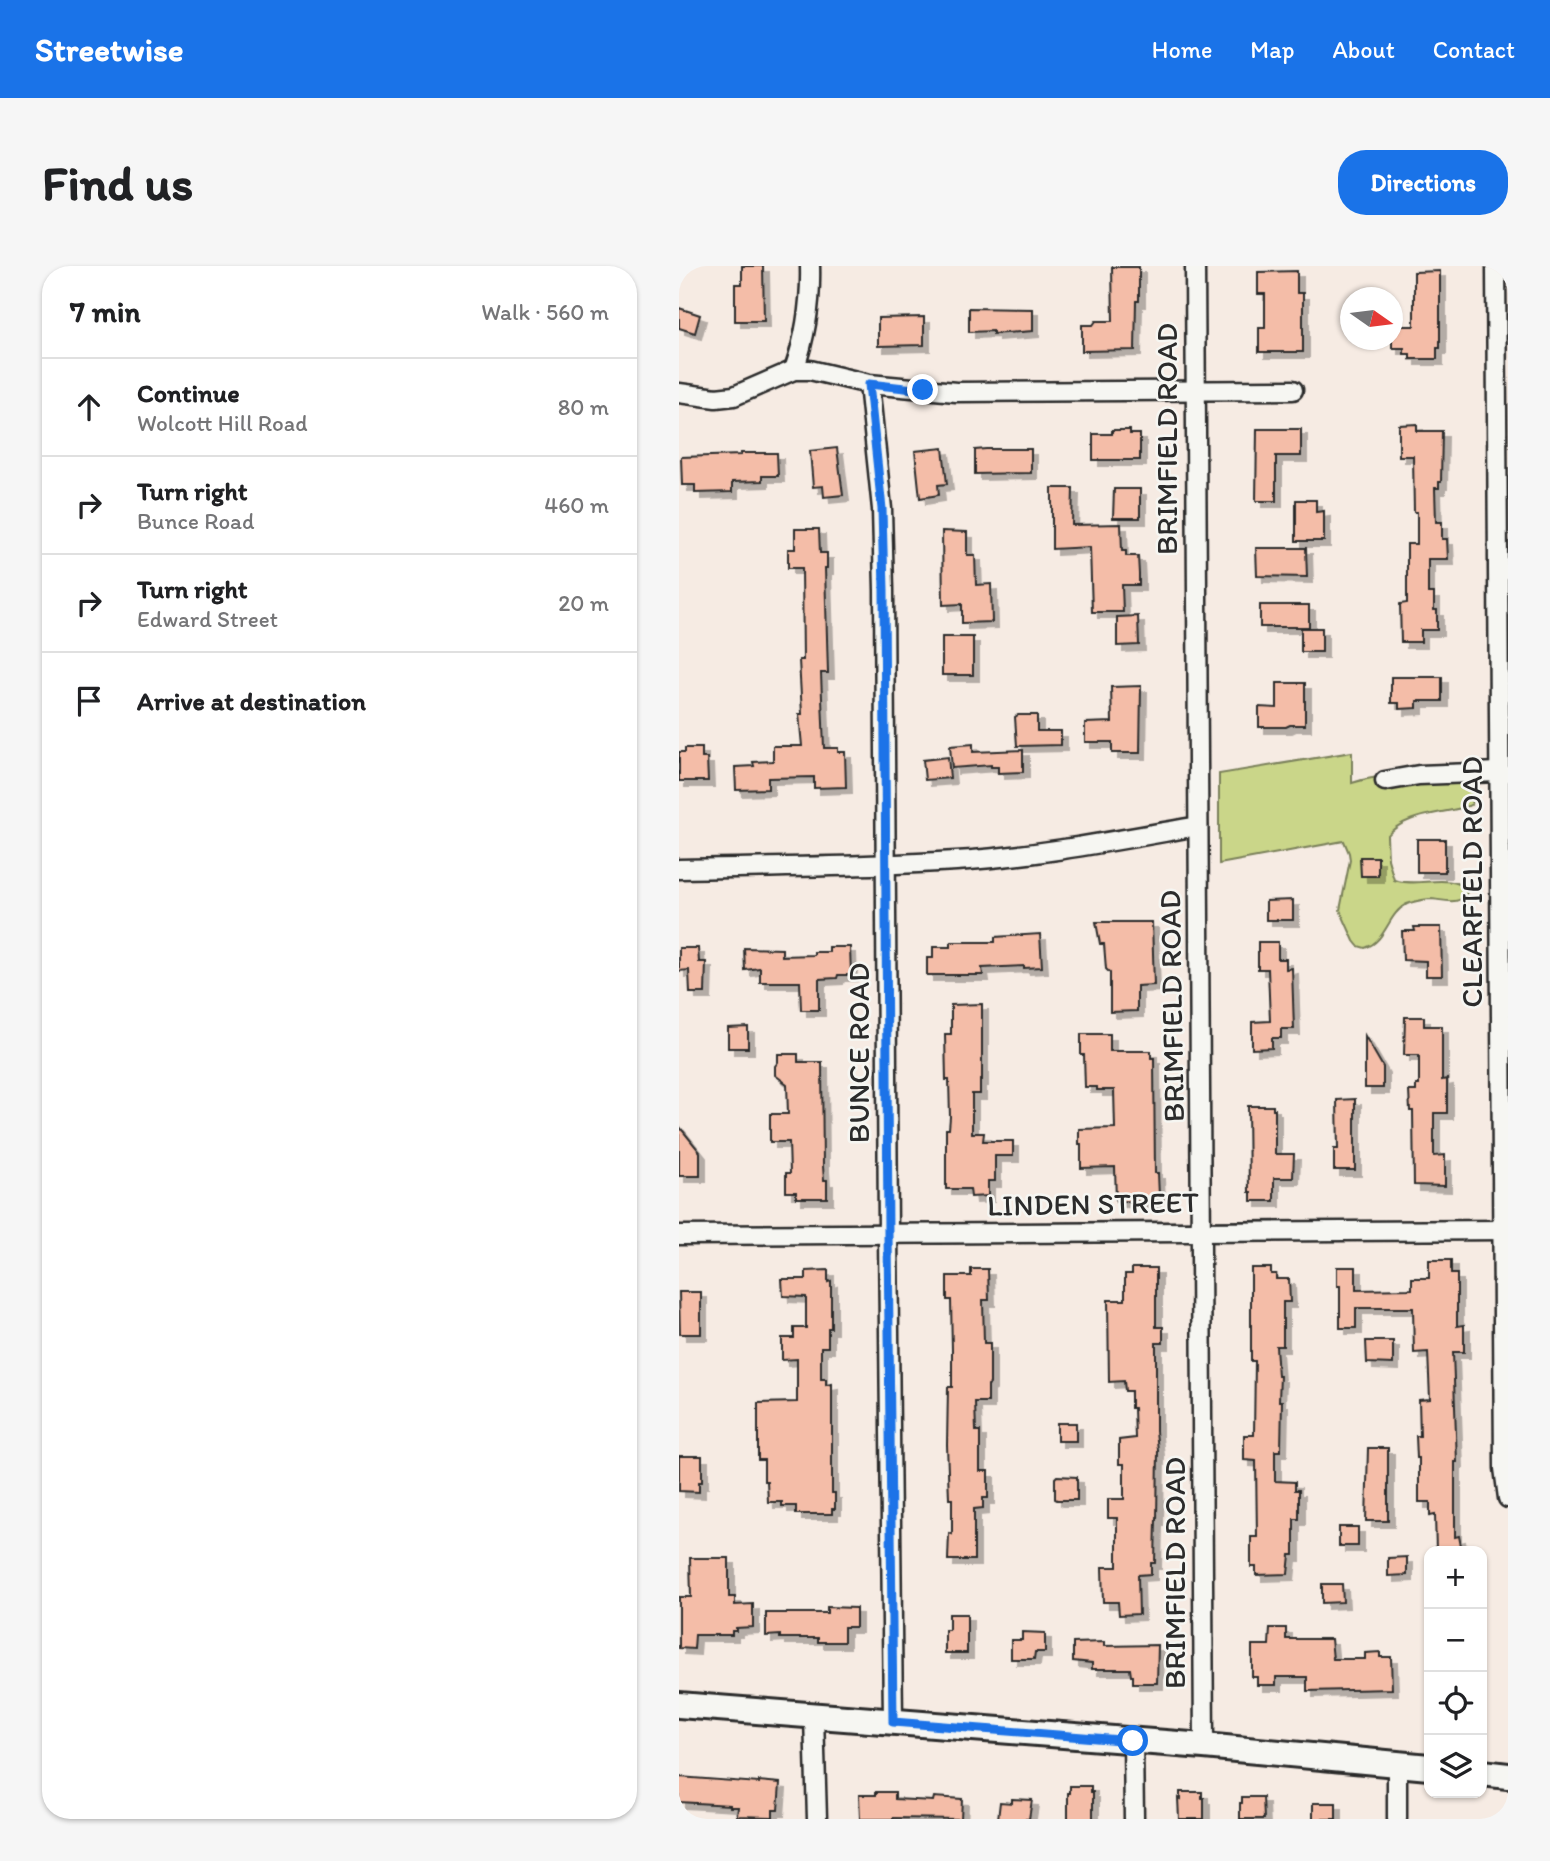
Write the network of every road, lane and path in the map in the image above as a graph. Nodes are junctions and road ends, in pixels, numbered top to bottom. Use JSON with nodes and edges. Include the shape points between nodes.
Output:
{"nodes":[{"id":1,"x":810,"y":266,"type":"edge"},
{"id":2,"x":1195,"y":266,"type":"edge"},
{"id":3,"x":1496,"y":266,"type":"edge"},
{"id":4,"x":794,"y":370,"type":"junction"},
{"id":5,"x":869,"y":384,"type":"junction"},
{"id":6,"x":1293,"y":390,"type":"dead end"},
{"id":7,"x":1195,"y":391,"type":"junction"},
{"id":8,"x":679,"y":393,"type":"edge"},
{"id":9,"x":1499,"y":772,"type":"junction"},
{"id":10,"x":1385,"y":781,"type":"dead end"},
{"id":11,"x":1198,"y":826,"type":"junction"},
{"id":12,"x":886,"y":864,"type":"junction"},
{"id":13,"x":679,"y":869,"type":"edge"},
{"id":14,"x":1504,"y":1230,"type":"edge"},
{"id":15,"x":1202,"y":1231,"type":"junction"},
{"id":16,"x":888,"y":1234,"type":"junction"},
{"id":17,"x":679,"y":1236,"type":"edge"},
{"id":18,"x":1508,"y":1498,"type":"edge"},
{"id":19,"x":679,"y":1705,"type":"edge"},
{"id":20,"x":814,"y":1716,"type":"junction"},
{"id":21,"x":893,"y":1722,"type":"junction"},
{"id":22,"x":1133,"y":1741,"type":"junction"},
{"id":23,"x":1204,"y":1746,"type":"junction"},
{"id":24,"x":1397,"y":1763,"type":"junction"},
{"id":25,"x":1424,"y":1766,"type":"edge"},
{"id":26,"x":1487,"y":1774,"type":"edge"},
{"id":27,"x":1508,"y":1776,"type":"edge"},
{"id":28,"x":817,"y":1819,"type":"edge"},
{"id":29,"x":1134,"y":1819,"type":"edge"},
{"id":30,"x":1397,"y":1819,"type":"edge"}],
"edges":[{"from":1,"to":4,"type":"street","via":[[805,332]]},
{"from":2,"to":7,"type":"street","name":"BRIMFIELD ROAD"},
{"from":3,"to":9,"type":"street","name":"CLEARFIELD ROAD"},
{"from":4,"to":5,"type":"street"},
{"from":4,"to":8,"type":"street","via":[[734,396]]},
{"from":5,"to":7,"type":"street","via":[[956,391]]},
{"from":5,"to":12,"type":"street","name":"BUNCE ROAD","via":[[884,547]]},
{"from":6,"to":7,"type":"street"},
{"from":7,"to":11,"type":"street","name":"BRIMFIELD ROAD"},
{"from":9,"to":10,"type":"street"},
{"from":9,"to":14,"type":"street","name":"CLEARFIELD ROAD"},
{"from":11,"to":12,"type":"street","via":[[1037,853]]},
{"from":11,"to":15,"type":"street","name":"BRIMFIELD ROAD"},
{"from":12,"to":13,"type":"street"},
{"from":12,"to":16,"type":"street","name":"BUNCE ROAD"},
{"from":14,"to":15,"type":"street","name":"LINDEN STREET"},
{"from":14,"to":18,"type":"street","name":"CLEARFIELD ROAD","via":[[1504,1468]]},
{"from":15,"to":16,"type":"street","name":"LINDEN STREET"},
{"from":15,"to":23,"type":"street","name":"BRIMFIELD ROAD"},
{"from":16,"to":17,"type":"street","name":"LINDEN STREET"},
{"from":16,"to":21,"type":"street","name":"BUNCE ROAD"},
{"from":19,"to":20,"type":"street"},
{"from":20,"to":21,"type":"street"},
{"from":20,"to":28,"type":"street"},
{"from":21,"to":22,"type":"street"},
{"from":22,"to":23,"type":"street"},
{"from":22,"to":29,"type":"street"},
{"from":23,"to":24,"type":"street"},
{"from":24,"to":25,"type":"street"},
{"from":24,"to":30,"type":"street"},
{"from":26,"to":27,"type":"street"}]}
